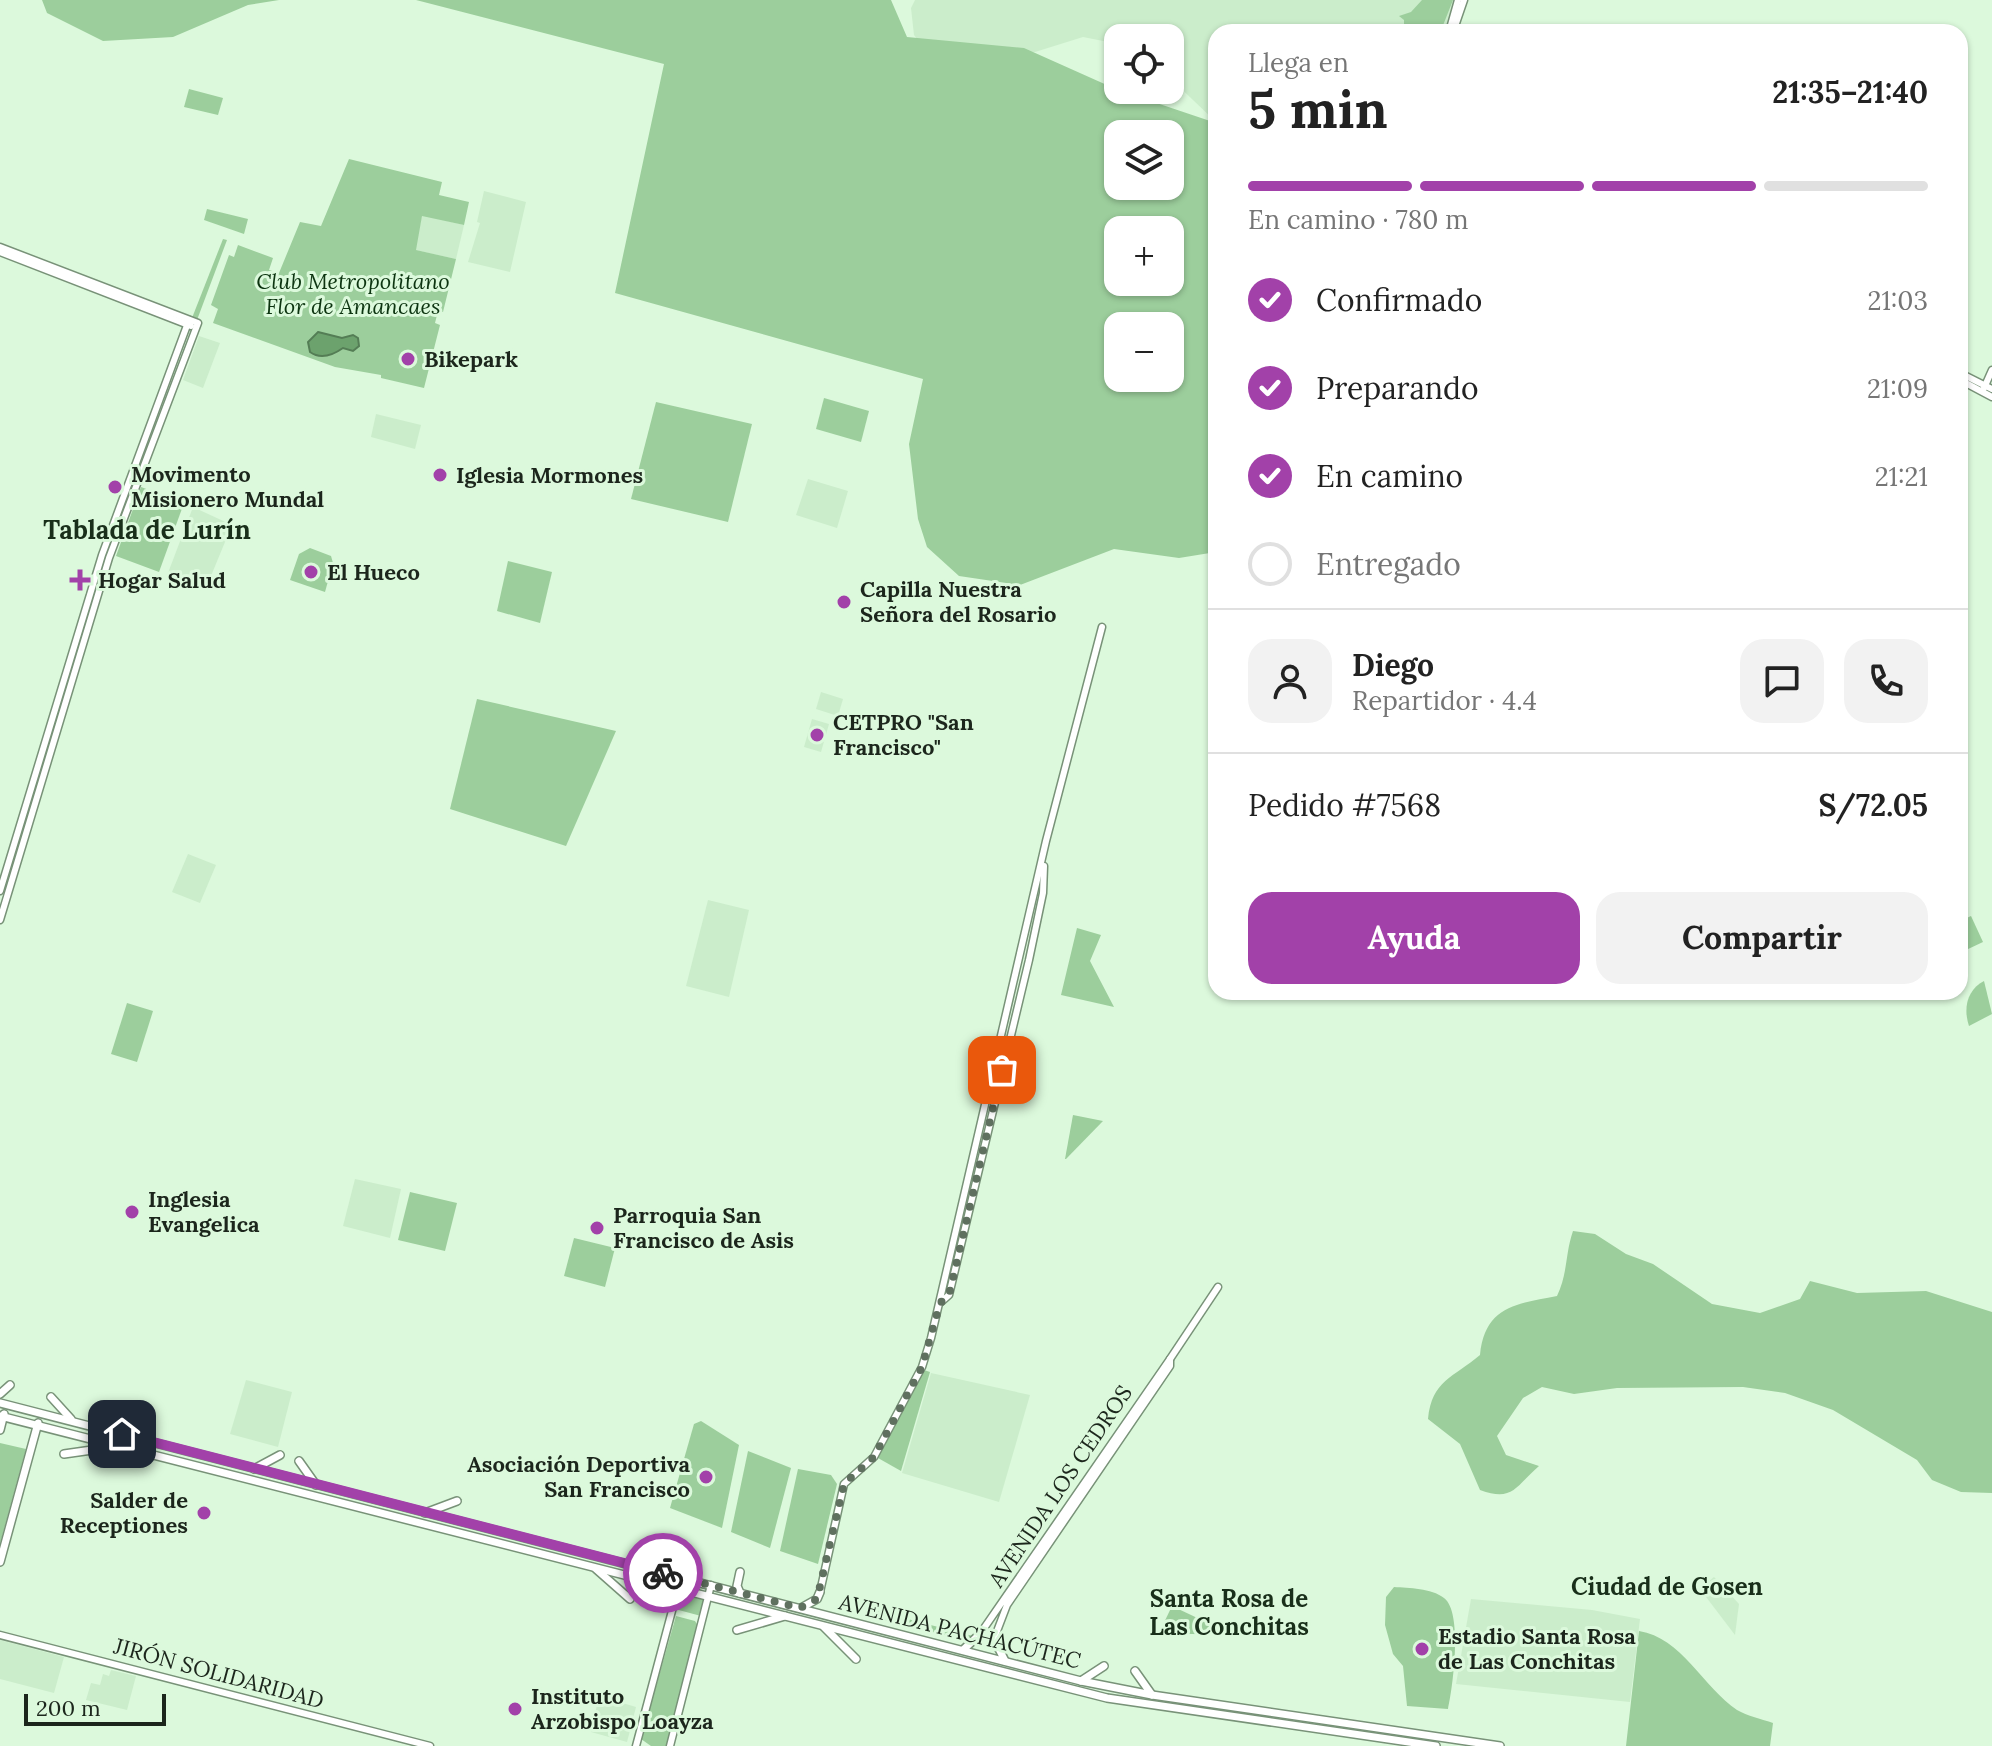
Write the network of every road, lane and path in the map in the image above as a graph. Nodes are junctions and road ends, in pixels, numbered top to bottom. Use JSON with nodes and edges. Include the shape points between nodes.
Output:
{"nodes":[{"id":1,"x":1461,"y":0,"type":"edge"},
{"id":2,"x":1454,"y":24,"type":"edge"},
{"id":3,"x":0,"y":249,"type":"edge"},
{"id":4,"x":188,"y":322,"type":"junction"},
{"id":5,"x":1992,"y":370,"type":"edge"},
{"id":6,"x":1968,"y":378,"type":"edge"},
{"id":7,"x":1986,"y":389,"type":"edge"},
{"id":8,"x":1992,"y":397,"type":"edge"},
{"id":9,"x":1102,"y":627,"type":"dead end"},
{"id":10,"x":0,"y":891,"type":"edge"},
{"id":11,"x":2,"y":910,"type":"edge"},
{"id":12,"x":0,"y":920,"type":"edge"},
{"id":13,"x":1218,"y":1287,"type":"dead end"},
{"id":14,"x":1170,"y":1359,"type":"junction"},
{"id":15,"x":10,"y":1385,"type":"dead end"},
{"id":16,"x":0,"y":1394,"type":"edge"},
{"id":17,"x":51,"y":1397,"type":"dead end"},
{"id":18,"x":4,"y":1403,"type":"edge"},
{"id":19,"x":41,"y":1413,"type":"junction"},
{"id":20,"x":2,"y":1416,"type":"edge"},
{"id":21,"x":77,"y":1422,"type":"junction"},
{"id":22,"x":38,"y":1425,"type":"junction"},
{"id":23,"x":0,"y":1430,"type":"edge"},
{"id":24,"x":122,"y":1446,"type":"junction"},
{"id":25,"x":64,"y":1454,"type":"dead end"},
{"id":26,"x":280,"y":1455,"type":"dead end"},
{"id":27,"x":299,"y":1461,"type":"dead end"},
{"id":28,"x":254,"y":1469,"type":"junction"},
{"id":29,"x":316,"y":1485,"type":"junction"},
{"id":30,"x":326,"y":1488,"type":"junction"},
{"id":31,"x":324,"y":1499,"type":"junction"},
{"id":32,"x":457,"y":1501,"type":"dead end"},
{"id":33,"x":401,"y":1508,"type":"junction"},
{"id":34,"x":425,"y":1513,"type":"junction"},
{"id":35,"x":398,"y":1517,"type":"junction"},
{"id":36,"x":0,"y":1562,"type":"edge"},
{"id":37,"x":595,"y":1567,"type":"junction"},
{"id":38,"x":740,"y":1572,"type":"dead end"},
{"id":39,"x":681,"y":1577,"type":"junction"},
{"id":40,"x":711,"y":1585,"type":"junction"},
{"id":41,"x":678,"y":1588,"type":"junction"},
{"id":42,"x":820,"y":1592,"type":"joint"},
{"id":43,"x":740,"y":1593,"type":"junction"},
{"id":44,"x":708,"y":1597,"type":"junction"},
{"id":45,"x":630,"y":1599,"type":"dead end"},
{"id":46,"x":800,"y":1608,"type":"junction"},
{"id":47,"x":785,"y":1616,"type":"junction"},
{"id":48,"x":988,"y":1623,"type":"junction"},
{"id":49,"x":822,"y":1626,"type":"junction"},
{"id":50,"x":998,"y":1627,"type":"junction"},
{"id":51,"x":737,"y":1630,"type":"dead end"},
{"id":52,"x":980,"y":1634,"type":"joint"},
{"id":53,"x":0,"y":1635,"type":"edge"},
{"id":54,"x":994,"y":1639,"type":"joint"},
{"id":55,"x":963,"y":1650,"type":"junction"},
{"id":56,"x":856,"y":1659,"type":"dead end"},
{"id":57,"x":1005,"y":1661,"type":"junction"},
{"id":58,"x":1104,"y":1666,"type":"dead end"},
{"id":59,"x":1027,"y":1667,"type":"junction"},
{"id":60,"x":1135,"y":1671,"type":"dead end"},
{"id":61,"x":1024,"y":1678,"type":"junction"},
{"id":62,"x":1081,"y":1681,"type":"junction"},
{"id":63,"x":1152,"y":1695,"type":"junction"},
{"id":64,"x":1242,"y":1708,"type":"junction"},
{"id":65,"x":1241,"y":1719,"type":"junction"},
{"id":66,"x":1403,"y":1741,"type":"junction"},
{"id":67,"x":430,"y":1746,"type":"edge"},
{"id":68,"x":636,"y":1746,"type":"edge"},
{"id":69,"x":670,"y":1746,"type":"edge"},
{"id":70,"x":1394,"y":1746,"type":"edge"},
{"id":71,"x":1436,"y":1746,"type":"edge"},
{"id":72,"x":1500,"y":1746,"type":"edge"}],
"edges":[{"from":1,"to":2,"type":"street"},
{"from":3,"to":4,"type":"street"},
{"from":4,"to":10,"type":"street","via":[[102,555]]},
{"from":4,"to":11,"type":"street","via":[[197,325],[109,558]]},
{"from":5,"to":7,"type":"street"},
{"from":6,"to":7,"type":"street"},
{"from":7,"to":8,"type":"street"},
{"from":9,"to":42,"type":"street","via":[[1044,850],[1043,893],[1029,960],[949,1295],[940,1303],[922,1367],[874,1457],[844,1484]]},
{"from":11,"to":12,"type":"street"},
{"from":13,"to":14,"type":"street","name":"AVENIDA LOS CEDROS"},
{"from":14,"to":48,"type":"street","name":"AVENIDA LOS CEDROS"},
{"from":14,"to":50,"type":"street","name":"AVENIDA LOS CEDROS","via":[[1096,1479],[1007,1605]]},
{"from":15,"to":16,"type":"main road"},
{"from":17,"to":21,"type":"main road"},
{"from":18,"to":19,"type":"main road","name":"AVENIDA PACHACÚTEC"},
{"from":18,"to":20,"type":"main road"},
{"from":19,"to":21,"type":"main road","name":"AVENIDA PACHACÚTEC"},
{"from":19,"to":22,"type":"main road"},
{"from":20,"to":22,"type":"main road","name":"AVENIDA PACHACÚTEC"},
{"from":20,"to":23,"type":"main road"},
{"from":21,"to":28,"type":"main road","name":"AVENIDA PACHACÚTEC"},
{"from":22,"to":24,"type":"main road","name":"AVENIDA PACHACÚTEC"},
{"from":22,"to":36,"type":"main road"},
{"from":24,"to":25,"type":"main road"},
{"from":24,"to":31,"type":"main road","name":"AVENIDA PACHACÚTEC"},
{"from":26,"to":28,"type":"main road"},
{"from":27,"to":29,"type":"main road"},
{"from":28,"to":29,"type":"main road","name":"AVENIDA PACHACÚTEC"},
{"from":29,"to":30,"type":"main road","name":"AVENIDA PACHACÚTEC"},
{"from":30,"to":31,"type":"main road","via":[[321,1493]]},
{"from":30,"to":33,"type":"main road","name":"AVENIDA PACHACÚTEC"},
{"from":31,"to":35,"type":"main road","name":"AVENIDA PACHACÚTEC"},
{"from":32,"to":34,"type":"main road"},
{"from":33,"to":34,"type":"main road","name":"AVENIDA PACHACÚTEC"},
{"from":33,"to":35,"type":"main road"},
{"from":34,"to":39,"type":"main road","name":"AVENIDA PACHACÚTEC"},
{"from":35,"to":37,"type":"main road","name":"AVENIDA PACHACÚTEC"},
{"from":37,"to":41,"type":"main road","name":"AVENIDA PACHACÚTEC"},
{"from":37,"to":45,"type":"main road"},
{"from":38,"to":43,"type":"main road"},
{"from":39,"to":40,"type":"main road","name":"AVENIDA PACHACÚTEC"},
{"from":39,"to":41,"type":"street"},
{"from":40,"to":43,"type":"main road","name":"AVENIDA PACHACÚTEC"},
{"from":40,"to":44,"type":"street"},
{"from":41,"to":44,"type":"main road","name":"AVENIDA PACHACÚTEC"},
{"from":41,"to":68,"type":"street"},
{"from":42,"to":46,"type":"main road"},
{"from":43,"to":46,"type":"main road","name":"AVENIDA PACHACÚTEC"},
{"from":44,"to":47,"type":"main road","name":"AVENIDA PACHACÚTEC"},
{"from":44,"to":69,"type":"street"},
{"from":46,"to":55,"type":"main road","name":"AVENIDA PACHACÚTEC"},
{"from":47,"to":49,"type":"main road","name":"AVENIDA PACHACÚTEC"},
{"from":47,"to":51,"type":"main road"},
{"from":48,"to":50,"type":"street"},
{"from":48,"to":52,"type":"street","name":"AVENIDA LOS CEDROS"},
{"from":49,"to":56,"type":"main road"},
{"from":49,"to":61,"type":"main road","name":"AVENIDA PACHACÚTEC"},
{"from":50,"to":54,"type":"street","name":"AVENIDA LOS CEDROS"},
{"from":52,"to":55,"type":"main road"},
{"from":53,"to":67,"type":"street","name":"JIRÓN SOLIDARIDAD"},
{"from":54,"to":57,"type":"main road"},
{"from":55,"to":57,"type":"main road","name":"AVENIDA PACHACÚTEC"},
{"from":57,"to":59,"type":"main road","name":"AVENIDA PACHACÚTEC"},
{"from":58,"to":62,"type":"main road"},
{"from":59,"to":61,"type":"main road"},
{"from":59,"to":62,"type":"main road","name":"AVENIDA PACHACÚTEC"},
{"from":60,"to":63,"type":"main road"},
{"from":61,"to":65,"type":"main road","name":"AVENIDA PACHACÚTEC","via":[[1107,1698]]},
{"from":62,"to":63,"type":"main road","name":"AVENIDA PACHACÚTEC"},
{"from":63,"to":64,"type":"main road","name":"AVENIDA PACHACÚTEC"},
{"from":64,"to":65,"type":"main road"},
{"from":64,"to":72,"type":"main road","name":"AVENIDA PACHACÚTEC"},
{"from":65,"to":66,"type":"main road","name":"AVENIDA PACHACÚTEC"},
{"from":66,"to":70,"type":"main road"},
{"from":66,"to":71,"type":"main road","name":"AVENIDA PACHACÚTEC"}]}
